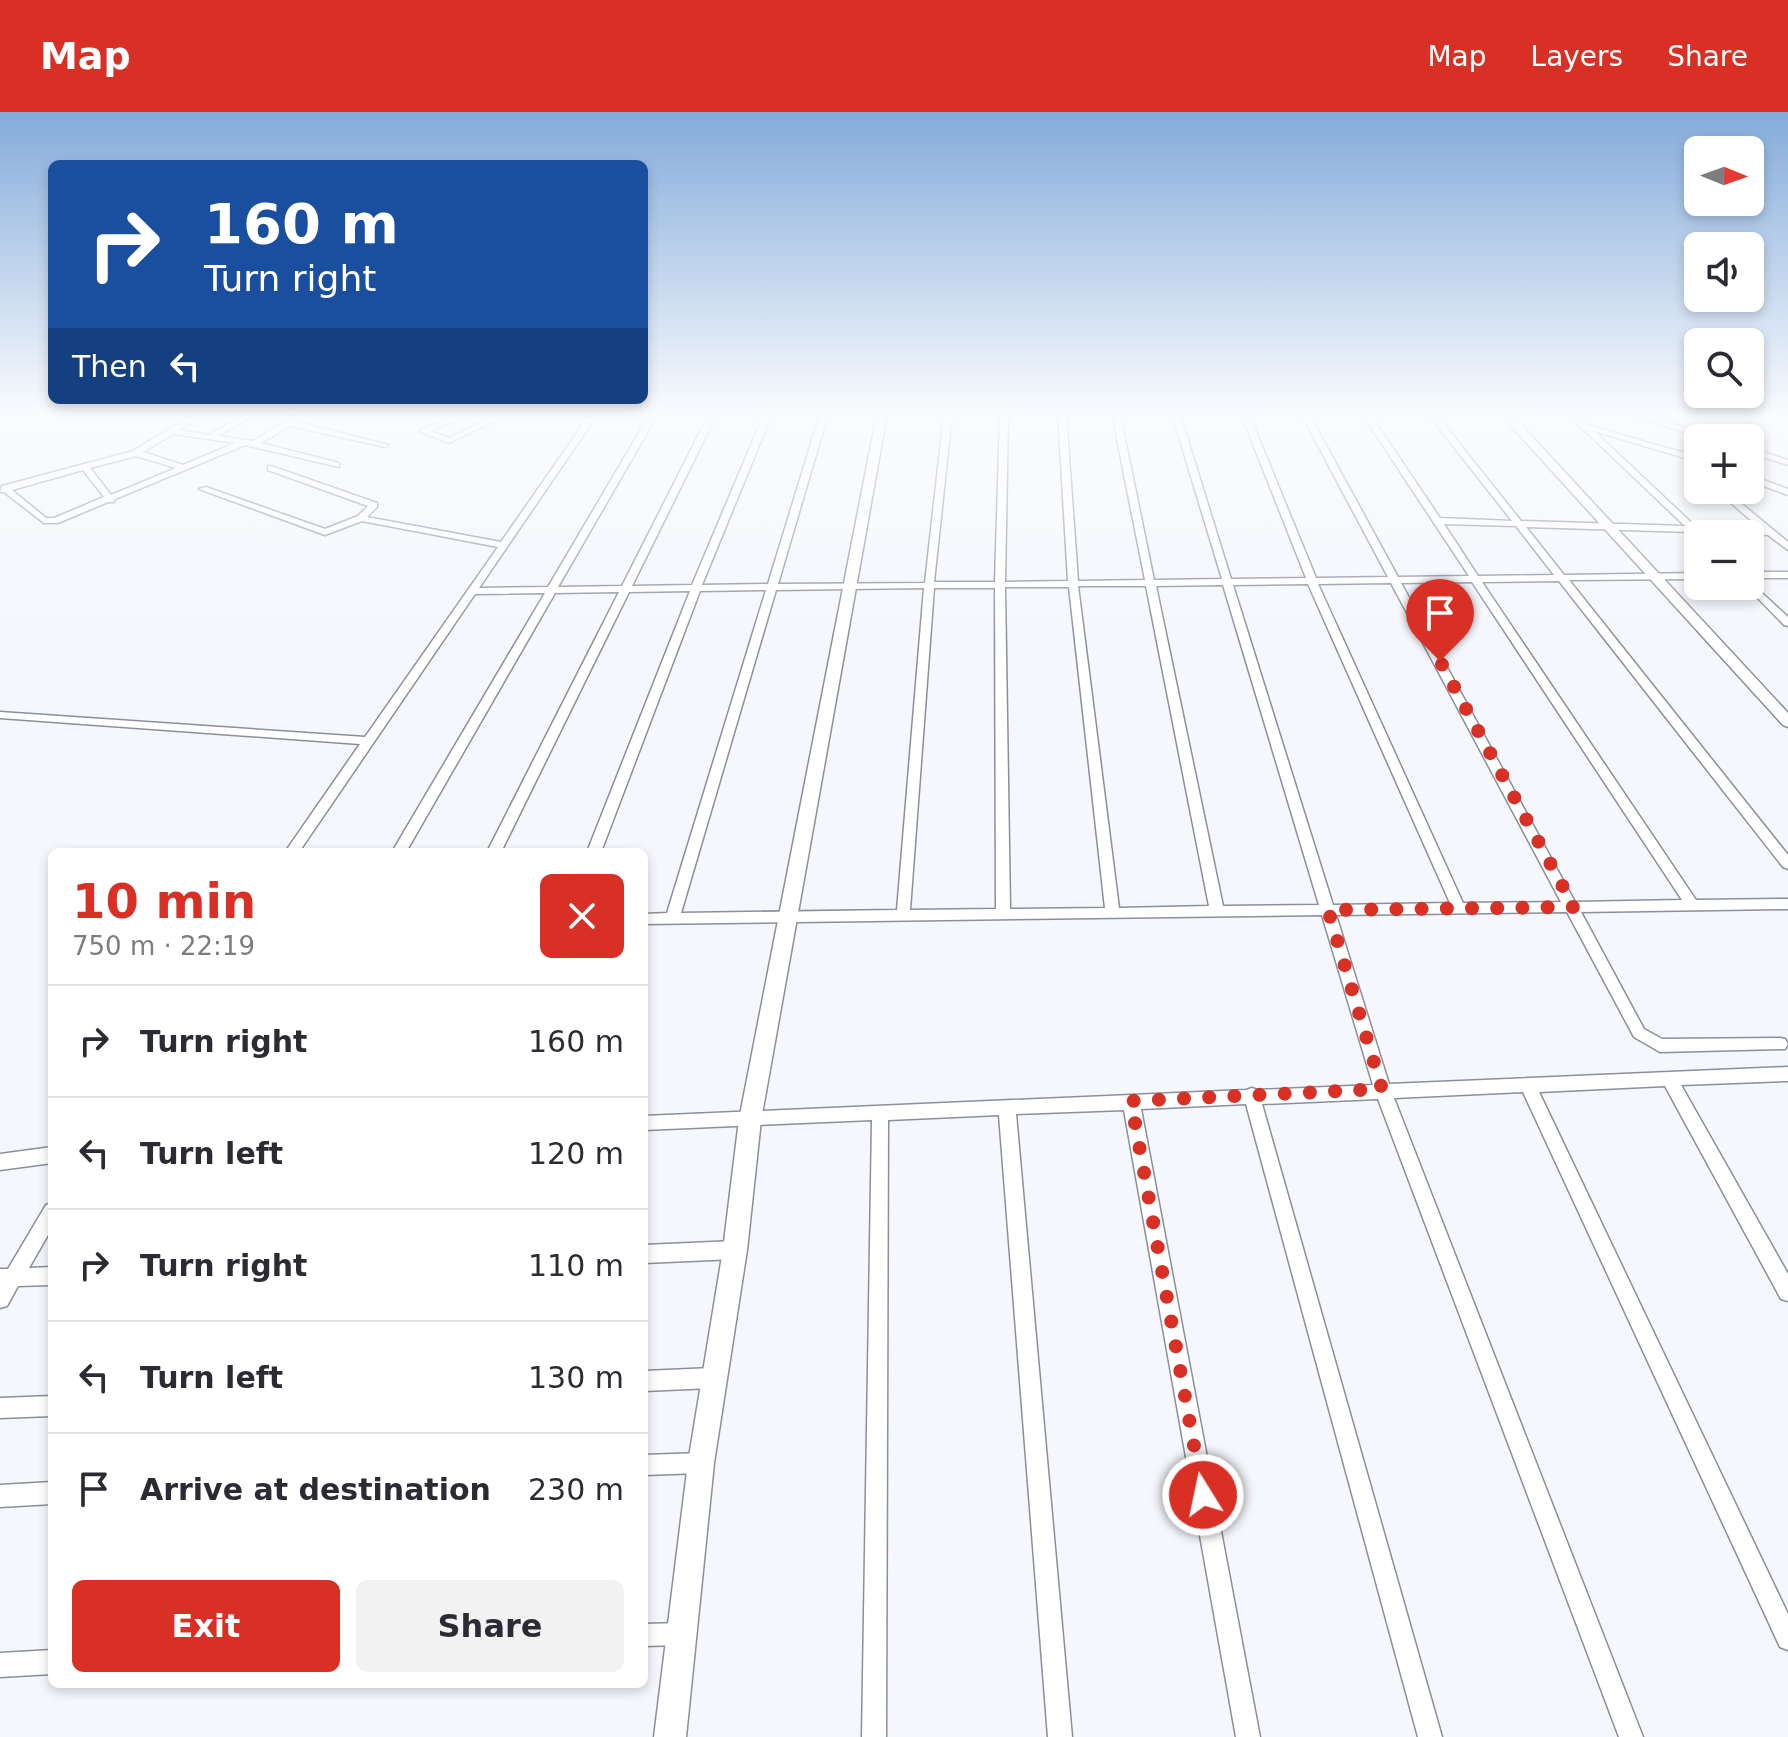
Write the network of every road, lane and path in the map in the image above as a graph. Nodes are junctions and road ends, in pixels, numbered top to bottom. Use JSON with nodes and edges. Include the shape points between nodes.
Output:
{"nodes":[{"id":1,"x":3,"y":490,"type":"edge"},
{"id":2,"x":103,"y":490,"type":"edge"},
{"id":3,"x":135,"y":490,"type":"edge"},
{"id":4,"x":205,"y":490,"type":"edge"},
{"id":5,"x":332,"y":490,"type":"edge"},
{"id":6,"x":541,"y":490,"type":"edge"},
{"id":7,"x":609,"y":490,"type":"edge"},
{"id":8,"x":675,"y":490,"type":"edge"},
{"id":9,"x":737,"y":490,"type":"edge"},
{"id":10,"x":801,"y":490,"type":"edge"},
{"id":11,"x":869,"y":490,"type":"edge"},
{"id":12,"x":940,"y":490,"type":"edge"},
{"id":13,"x":1002,"y":490,"type":"edge"},
{"id":14,"x":1067,"y":490,"type":"edge"},
{"id":15,"x":1130,"y":490,"type":"edge"},
{"id":16,"x":1198,"y":490,"type":"edge"},
{"id":17,"x":1275,"y":490,"type":"edge"},
{"id":18,"x":1347,"y":490,"type":"edge"},
{"id":19,"x":1418,"y":490,"type":"edge"},
{"id":20,"x":1492,"y":490,"type":"edge"},
{"id":21,"x":1574,"y":490,"type":"edge"},
{"id":22,"x":1651,"y":490,"type":"edge"},
{"id":23,"x":111,"y":500,"type":"junction"},
{"id":24,"x":1737,"y":504,"type":"edge"},
{"id":25,"x":361,"y":518,"type":"junction"},
{"id":26,"x":1439,"y":521,"type":"junction"},
{"id":27,"x":1684,"y":521,"type":"edge"},
{"id":28,"x":1519,"y":524,"type":"junction"},
{"id":29,"x":1608,"y":527,"type":"junction"},
{"id":30,"x":1684,"y":531,"type":"edge"},
{"id":31,"x":1764,"y":532,"type":"edge"},
{"id":32,"x":1770,"y":532,"type":"junction"},
{"id":33,"x":502,"y":545,"type":"junction"},
{"id":34,"x":1788,"y":547,"type":"edge"},
{"id":35,"x":1764,"y":575,"type":"edge"},
{"id":36,"x":1788,"y":575,"type":"edge"},
{"id":37,"x":1559,"y":576,"type":"junction"},
{"id":38,"x":1652,"y":576,"type":"junction"},
{"id":39,"x":1684,"y":576,"type":"edge"},
{"id":40,"x":1396,"y":579,"type":"junction"},
{"id":41,"x":1477,"y":579,"type":"junction"},
{"id":42,"x":1312,"y":581,"type":"junction"},
{"id":43,"x":1000,"y":582,"type":"junction"},
{"id":44,"x":1148,"y":582,"type":"junction"},
{"id":45,"x":1225,"y":582,"type":"junction"},
{"id":46,"x":1073,"y":583,"type":"junction"},
{"id":47,"x":852,"y":586,"type":"junction"},
{"id":48,"x":929,"y":586,"type":"junction"},
{"id":49,"x":771,"y":587,"type":"junction"},
{"id":50,"x":696,"y":588,"type":"junction"},
{"id":51,"x":625,"y":589,"type":"junction"},
{"id":52,"x":549,"y":590,"type":"junction"},
{"id":53,"x":471,"y":591,"type":"junction"},
{"id":54,"x":1764,"y":599,"type":"edge"},
{"id":55,"x":1788,"y":623,"type":"edge"},
{"id":56,"x":0,"y":715,"type":"edge"},
{"id":57,"x":1788,"y":722,"type":"edge"},
{"id":58,"x":367,"y":741,"type":"junction"},
{"id":59,"x":295,"y":848,"type":"edge"},
{"id":60,"x":401,"y":848,"type":"edge"},
{"id":61,"x":496,"y":848,"type":"edge"},
{"id":62,"x":596,"y":848,"type":"edge"},
{"id":63,"x":1788,"y":864,"type":"edge"},
{"id":64,"x":1788,"y":904,"type":"edge"},
{"id":65,"x":1693,"y":906,"type":"junction"},
{"id":66,"x":1574,"y":907,"type":"junction"},
{"id":67,"x":1459,"y":909,"type":"junction"},
{"id":68,"x":1328,"y":910,"type":"junction"},
{"id":69,"x":1217,"y":912,"type":"junction"},
{"id":70,"x":1113,"y":913,"type":"junction"},
{"id":71,"x":1003,"y":914,"type":"junction"},
{"id":72,"x":903,"y":916,"type":"junction"},
{"id":73,"x":787,"y":918,"type":"junction"},
{"id":74,"x":648,"y":919,"type":"edge"},
{"id":75,"x":672,"y":919,"type":"junction"},
{"id":76,"x":1780,"y":1044,"type":"dead end"},
{"id":77,"x":1788,"y":1074,"type":"edge"},
{"id":78,"x":1670,"y":1081,"type":"junction"},
{"id":79,"x":1528,"y":1085,"type":"junction"},
{"id":80,"x":1382,"y":1089,"type":"junction"},
{"id":81,"x":1252,"y":1095,"type":"junction"},
{"id":82,"x":1131,"y":1101,"type":"junction"},
{"id":83,"x":1007,"y":1107,"type":"junction"},
{"id":84,"x":880,"y":1113,"type":"junction"},
{"id":85,"x":750,"y":1120,"type":"junction"},
{"id":86,"x":648,"y":1123,"type":"edge"},
{"id":87,"x":48,"y":1156,"type":"edge"},
{"id":88,"x":0,"y":1162,"type":"edge"},
{"id":89,"x":48,"y":1217,"type":"edge"},
{"id":90,"x":735,"y":1250,"type":"junction"},
{"id":91,"x":648,"y":1254,"type":"edge"},
{"id":92,"x":48,"y":1276,"type":"edge"},
{"id":93,"x":6,"y":1278,"type":"edge"},
{"id":94,"x":1788,"y":1292,"type":"edge"},
{"id":95,"x":0,"y":1299,"type":"edge"},
{"id":96,"x":712,"y":1378,"type":"junction"},
{"id":97,"x":648,"y":1381,"type":"edge"},
{"id":98,"x":48,"y":1406,"type":"edge"},
{"id":99,"x":0,"y":1408,"type":"edge"},
{"id":100,"x":701,"y":1463,"type":"junction"},
{"id":101,"x":648,"y":1465,"type":"edge"},
{"id":102,"x":48,"y":1493,"type":"edge"},
{"id":103,"x":0,"y":1496,"type":"edge"},
{"id":104,"x":682,"y":1634,"type":"junction"},
{"id":105,"x":648,"y":1635,"type":"edge"},
{"id":106,"x":1788,"y":1639,"type":"edge"},
{"id":107,"x":48,"y":1662,"type":"edge"},
{"id":108,"x":0,"y":1665,"type":"edge"},
{"id":109,"x":670,"y":1737,"type":"edge"},
{"id":110,"x":874,"y":1737,"type":"edge"},
{"id":111,"x":1060,"y":1737,"type":"edge"},
{"id":112,"x":1248,"y":1737,"type":"edge"},
{"id":113,"x":1430,"y":1737,"type":"edge"},
{"id":114,"x":1631,"y":1737,"type":"edge"}],
"edges":[{"from":1,"to":23,"type":"street","via":[[48,522]]},
{"from":2,"to":23,"type":"street"},
{"from":3,"to":23,"type":"street"},
{"from":4,"to":25,"type":"street","via":[[325,532]]},
{"from":5,"to":25,"type":"street","via":[[374,505]]},
{"from":6,"to":33,"type":"street"},
{"from":7,"to":52,"type":"street"},
{"from":8,"to":51,"type":"street"},
{"from":9,"to":50,"type":"street"},
{"from":10,"to":49,"type":"street"},
{"from":11,"to":47,"type":"street"},
{"from":12,"to":48,"type":"street"},
{"from":13,"to":43,"type":"street"},
{"from":14,"to":46,"type":"street"},
{"from":15,"to":44,"type":"street"},
{"from":16,"to":45,"type":"street"},
{"from":17,"to":42,"type":"street"},
{"from":18,"to":40,"type":"street"},
{"from":19,"to":26,"type":"street"},
{"from":20,"to":28,"type":"street"},
{"from":21,"to":29,"type":"street"},
{"from":22,"to":27,"type":"street"},
{"from":24,"to":32,"type":"street"},
{"from":25,"to":33,"type":"street"},
{"from":26,"to":28,"type":"street"},
{"from":26,"to":41,"type":"street"},
{"from":28,"to":29,"type":"street"},
{"from":28,"to":37,"type":"street"},
{"from":29,"to":30,"type":"street"},
{"from":29,"to":38,"type":"street"},
{"from":31,"to":32,"type":"street"},
{"from":32,"to":34,"type":"street"},
{"from":33,"to":53,"type":"street"},
{"from":35,"to":36,"type":"street"},
{"from":37,"to":38,"type":"street"},
{"from":37,"to":41,"type":"street"},
{"from":37,"to":63,"type":"street"},
{"from":38,"to":39,"type":"street"},
{"from":38,"to":57,"type":"street"},
{"from":40,"to":41,"type":"street"},
{"from":40,"to":42,"type":"street"},
{"from":40,"to":66,"type":"street"},
{"from":41,"to":65,"type":"street"},
{"from":42,"to":45,"type":"street"},
{"from":42,"to":67,"type":"street"},
{"from":43,"to":46,"type":"street"},
{"from":43,"to":48,"type":"street"},
{"from":43,"to":71,"type":"street"},
{"from":44,"to":45,"type":"street"},
{"from":44,"to":46,"type":"street"},
{"from":44,"to":69,"type":"street"},
{"from":45,"to":68,"type":"street"},
{"from":46,"to":70,"type":"street"},
{"from":47,"to":48,"type":"street"},
{"from":47,"to":49,"type":"street"},
{"from":47,"to":73,"type":"street"},
{"from":48,"to":72,"type":"street"},
{"from":49,"to":50,"type":"street"},
{"from":49,"to":75,"type":"street"},
{"from":50,"to":51,"type":"street"},
{"from":50,"to":62,"type":"street"},
{"from":51,"to":52,"type":"street"},
{"from":51,"to":61,"type":"street"},
{"from":52,"to":53,"type":"street"},
{"from":52,"to":60,"type":"street"},
{"from":53,"to":58,"type":"street"},
{"from":54,"to":55,"type":"street"},
{"from":56,"to":58,"type":"street"},
{"from":58,"to":59,"type":"street"},
{"from":64,"to":65,"type":"street"},
{"from":65,"to":66,"type":"street"},
{"from":66,"to":67,"type":"street"},
{"from":66,"to":76,"type":"street","via":[[1639,1033],[1649,1042]]},
{"from":67,"to":68,"type":"street"},
{"from":68,"to":69,"type":"street"},
{"from":68,"to":80,"type":"street"},
{"from":69,"to":70,"type":"street"},
{"from":70,"to":71,"type":"street"},
{"from":71,"to":72,"type":"street"},
{"from":72,"to":73,"type":"street"},
{"from":73,"to":75,"type":"street"},
{"from":73,"to":85,"type":"street"},
{"from":74,"to":75,"type":"street"},
{"from":77,"to":78,"type":"street"},
{"from":78,"to":79,"type":"street"},
{"from":78,"to":94,"type":"street"},
{"from":79,"to":80,"type":"street"},
{"from":79,"to":106,"type":"street"},
{"from":80,"to":81,"type":"street"},
{"from":80,"to":114,"type":"street"},
{"from":81,"to":82,"type":"street"},
{"from":81,"to":113,"type":"street"},
{"from":82,"to":83,"type":"street"},
{"from":82,"to":112,"type":"street"},
{"from":83,"to":84,"type":"street"},
{"from":83,"to":111,"type":"street"},
{"from":84,"to":85,"type":"street"},
{"from":84,"to":110,"type":"street"},
{"from":85,"to":86,"type":"street"},
{"from":85,"to":90,"type":"street"},
{"from":87,"to":88,"type":"street"},
{"from":89,"to":93,"type":"street"},
{"from":90,"to":91,"type":"street"},
{"from":90,"to":96,"type":"street"},
{"from":92,"to":93,"type":"street"},
{"from":93,"to":95,"type":"street"},
{"from":96,"to":97,"type":"street"},
{"from":96,"to":100,"type":"street"},
{"from":98,"to":99,"type":"street"},
{"from":100,"to":101,"type":"street"},
{"from":100,"to":104,"type":"street"},
{"from":102,"to":103,"type":"street"},
{"from":104,"to":105,"type":"street"},
{"from":104,"to":109,"type":"street"},
{"from":107,"to":108,"type":"street"}]}
